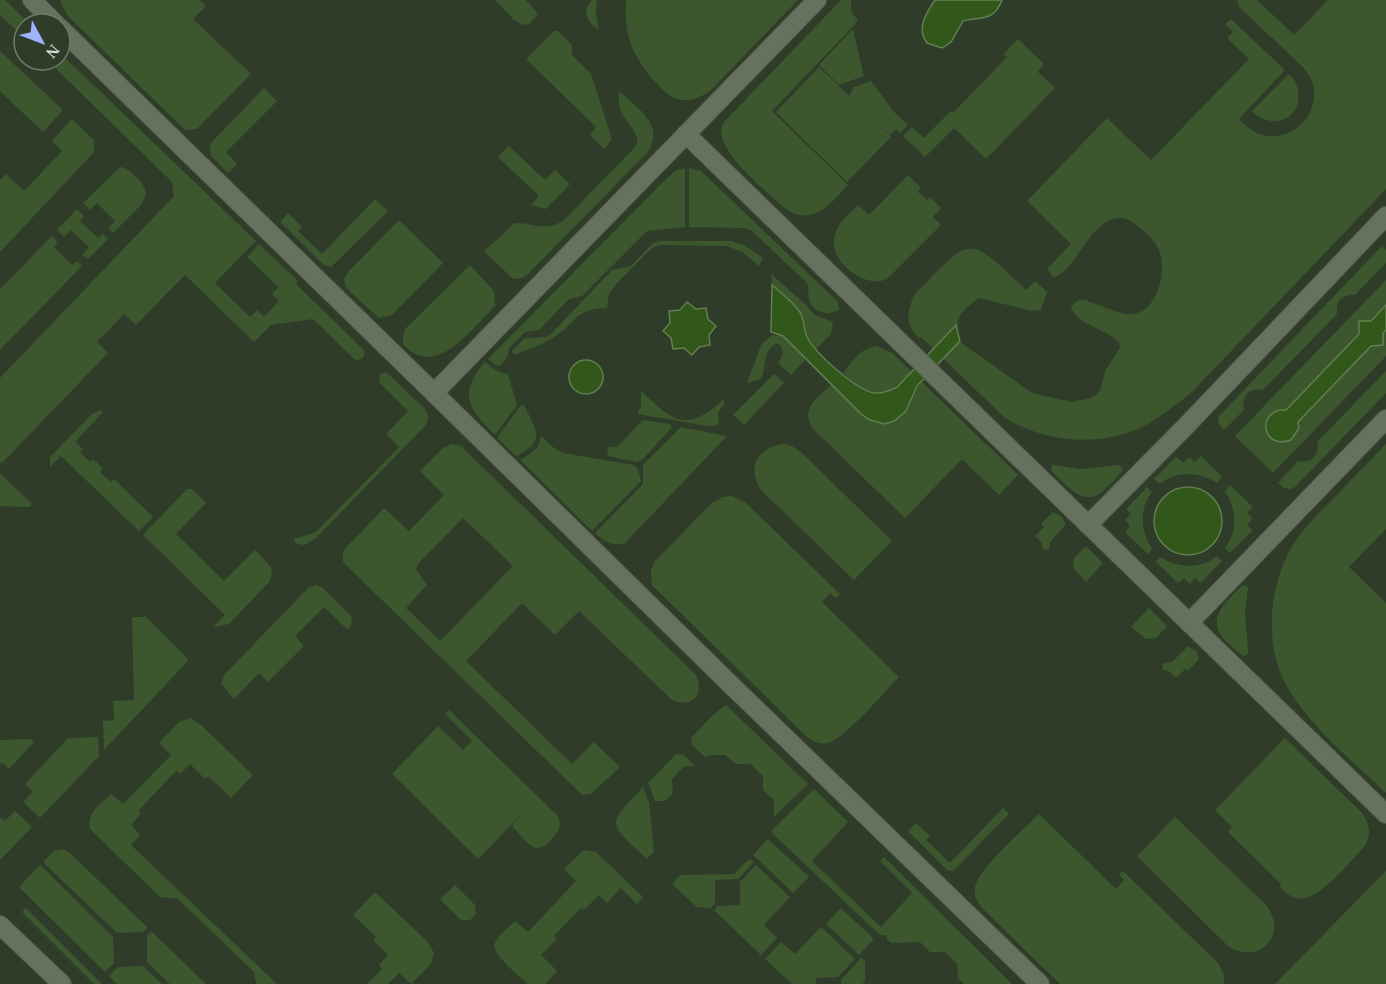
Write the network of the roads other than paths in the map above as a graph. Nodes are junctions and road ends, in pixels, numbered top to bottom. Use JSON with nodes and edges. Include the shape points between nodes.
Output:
{"nodes":[{"id":1,"x":32,"y":0,"type":"edge"},
{"id":2,"x":817,"y":0,"type":"edge"},
{"id":3,"x":44,"y":12,"type":"edge"},
{"id":4,"x":72,"y":40,"type":"edge"},
{"id":5,"x":686,"y":134,"type":"junction"},
{"id":6,"x":1386,"y":216,"type":"edge"},
{"id":7,"x":434,"y":393,"type":"junction"},
{"id":8,"x":1386,"y":419,"type":"edge"},
{"id":9,"x":1088,"y":525,"type":"junction"},
{"id":10,"x":1189,"y":623,"type":"junction"},
{"id":11,"x":1386,"y":814,"type":"edge"},
{"id":12,"x":0,"y":925,"type":"edge"},
{"id":13,"x":62,"y":984,"type":"edge"},
{"id":14,"x":1040,"y":984,"type":"edge"}],
"edges":[{"from":1,"to":3,"type":"street"},
{"from":2,"to":5,"type":"street"},
{"from":4,"to":7,"type":"street"},
{"from":5,"to":7,"type":"street"},
{"from":5,"to":9,"type":"street"},
{"from":6,"to":9,"type":"street"},
{"from":7,"to":14,"type":"street"},
{"from":8,"to":10,"type":"street"},
{"from":9,"to":10,"type":"street"},
{"from":10,"to":11,"type":"street"},
{"from":12,"to":13,"type":"street"}]}
